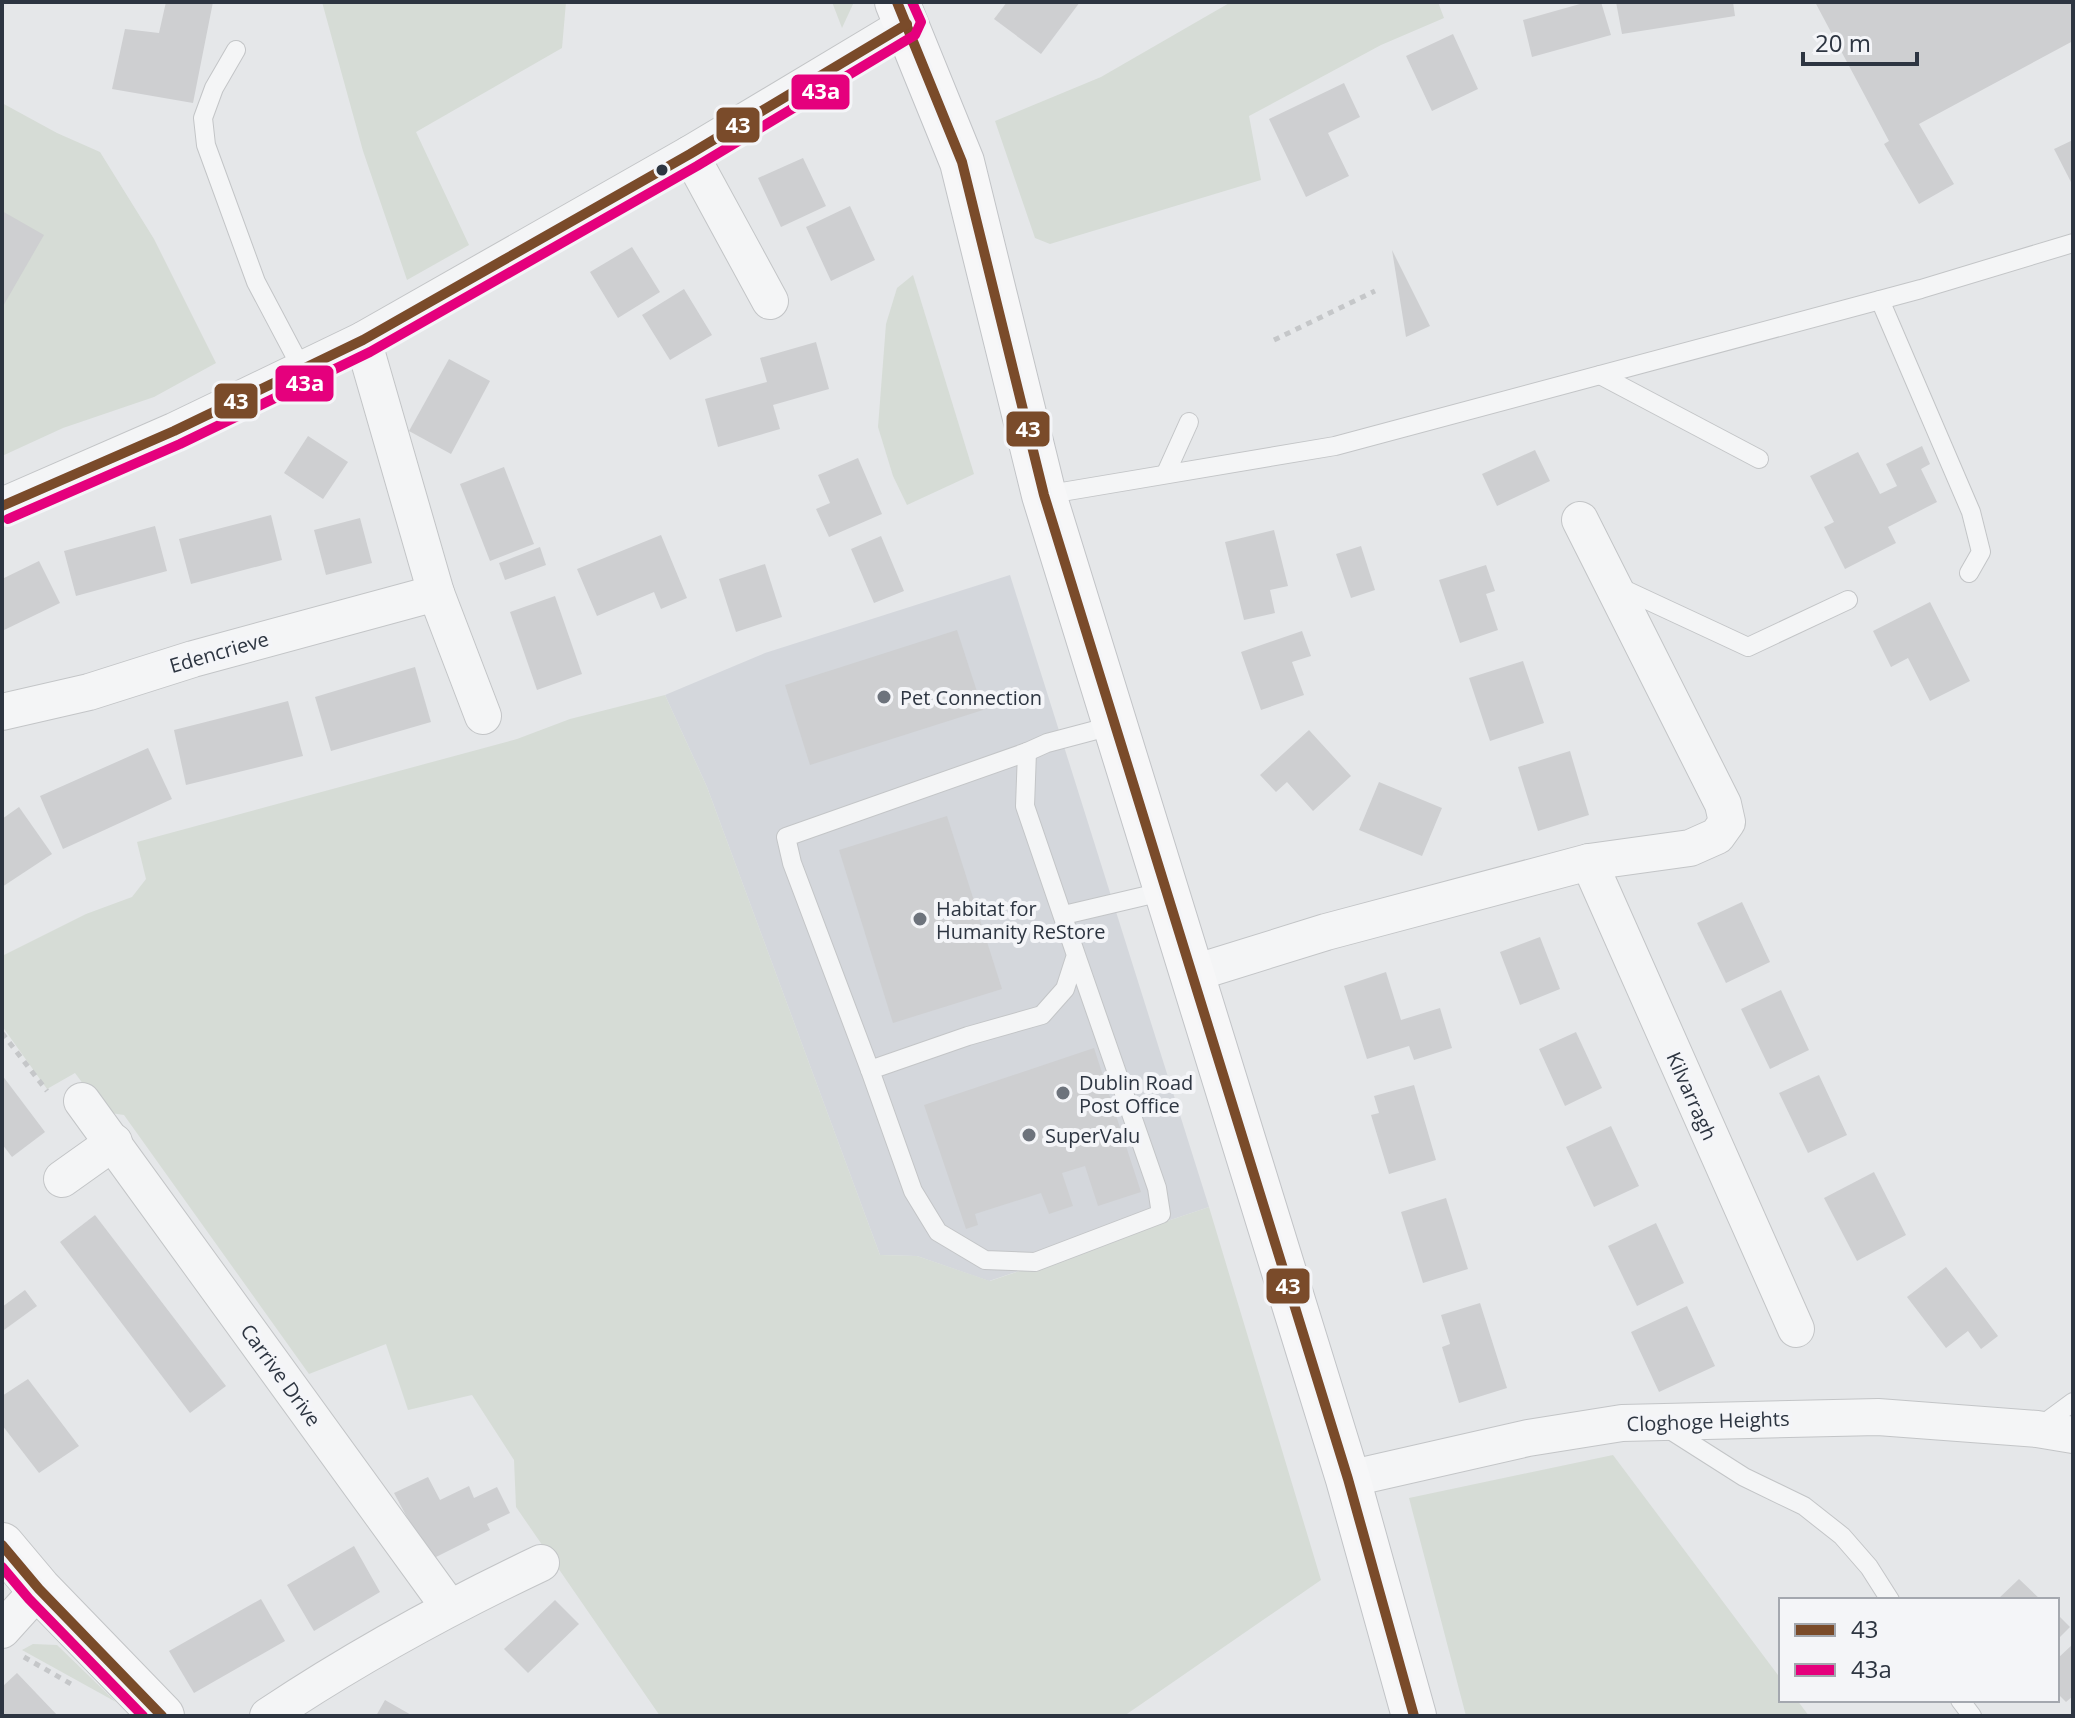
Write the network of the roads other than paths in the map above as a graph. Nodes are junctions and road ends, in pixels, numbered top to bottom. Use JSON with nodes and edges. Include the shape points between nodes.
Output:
{"nodes":[{"id":1,"x":902,"y":13,"type":"edge"},
{"id":2,"x":236,"y":50,"type":"dead end"},
{"id":3,"x":690,"y":154,"type":"junction"},
{"id":4,"x":2073,"y":243,"type":"edge"},
{"id":5,"x":1880,"y":300,"type":"junction"},
{"id":6,"x":770,"y":301,"type":"dead end"},
{"id":7,"x":363,"y":340,"type":"junction"},
{"id":8,"x":302,"y":369,"type":"junction"},
{"id":9,"x":1600,"y":375,"type":"junction"},
{"id":10,"x":1189,"y":422,"type":"dead end"},
{"id":11,"x":1759,"y":459,"type":"dead end"},
{"id":12,"x":1166,"y":473,"type":"junction"},
{"id":13,"x":1044,"y":495,"type":"junction"},
{"id":14,"x":2,"y":506,"type":"edge"},
{"id":15,"x":1580,"y":520,"type":"dead end"},
{"id":16,"x":1969,"y":573,"type":"dead end"},
{"id":17,"x":1613,"y":584,"type":"junction"},
{"id":18,"x":436,"y":593,"type":"junction"},
{"id":19,"x":1848,"y":600,"type":"dead end"},
{"id":20,"x":2,"y":712,"type":"edge"},
{"id":21,"x":483,"y":716,"type":"dead end"},
{"id":22,"x":1115,"y":725,"type":"junction"},
{"id":23,"x":1027,"y":752,"type":"junction"},
{"id":24,"x":1589,"y":862,"type":"junction"},
{"id":25,"x":1166,"y":891,"type":"junction"},
{"id":26,"x":1064,"y":915,"type":"junction"},
{"id":27,"x":1076,"y":955,"type":"junction"},
{"id":28,"x":1191,"y":974,"type":"junction"},
{"id":29,"x":870,"y":1070,"type":"junction"},
{"id":30,"x":82,"y":1101,"type":"road end"},
{"id":31,"x":114,"y":1142,"type":"junction"},
{"id":32,"x":62,"y":1179,"type":"dead end"},
{"id":33,"x":1796,"y":1329,"type":"dead end"},
{"id":34,"x":2073,"y":1402,"type":"edge"},
{"id":35,"x":1657,"y":1422,"type":"junction"},
{"id":36,"x":2037,"y":1429,"type":"junction"},
{"id":37,"x":2073,"y":1435,"type":"edge"},
{"id":38,"x":1348,"y":1479,"type":"junction"},
{"id":39,"x":2,"y":1545,"type":"edge"},
{"id":40,"x":541,"y":1563,"type":"dead end"},
{"id":41,"x":39,"y":1589,"type":"junction"},
{"id":42,"x":1889,"y":1598,"type":"edge"},
{"id":43,"x":449,"y":1607,"type":"junction"},
{"id":44,"x":2,"y":1630,"type":"edge"},
{"id":45,"x":162,"y":1716,"type":"edge"},
{"id":46,"x":268,"y":1716,"type":"edge"},
{"id":47,"x":1414,"y":1716,"type":"edge"}],
"edges":[{"from":1,"to":3,"type":"street"},
{"from":1,"to":13,"type":"main road","via":[[962,162]]},
{"from":2,"to":8,"type":"lane","via":[[203,118],[206,145],[256,282]]},
{"from":3,"to":6,"type":"street"},
{"from":3,"to":7,"type":"street"},
{"from":4,"to":5,"type":"lane"},
{"from":5,"to":9,"type":"lane"},
{"from":5,"to":16,"type":"lane","via":[[1971,512],[1981,552]]},
{"from":7,"to":8,"type":"street"},
{"from":7,"to":18,"type":"street"},
{"from":8,"to":14,"type":"street"},
{"from":9,"to":11,"type":"lane"},
{"from":9,"to":12,"type":"lane","via":[[1335,446]]},
{"from":10,"to":12,"type":"lane"},
{"from":12,"to":13,"type":"lane"},
{"from":13,"to":22,"type":"main road"},
{"from":15,"to":17,"type":"street"},
{"from":17,"to":19,"type":"lane","via":[[1748,647]]},
{"from":17,"to":24,"type":"street","via":[[1723,804],[1727,822],[1717,836],[1690,848]]},
{"from":18,"to":20,"type":"street","name":"Edencrieve"},
{"from":18,"to":21,"type":"street"},
{"from":22,"to":23,"type":"lane"},
{"from":22,"to":25,"type":"main road"},
{"from":23,"to":26,"type":"lane","via":[[1025,806]]},
{"from":23,"to":29,"type":"lane","via":[[786,837]]},
{"from":24,"to":28,"type":"street"},
{"from":24,"to":33,"type":"street","name":"Kilvarragh"},
{"from":25,"to":26,"type":"lane"},
{"from":25,"to":28,"type":"main road"},
{"from":26,"to":27,"type":"lane"},
{"from":27,"to":29,"type":"lane","via":[[1065,989],[1042,1015]]},
{"from":27,"to":29,"type":"lane","via":[[1157,1188],[1161,1214],[1035,1262],[985,1260],[938,1232],[913,1191]]},
{"from":28,"to":38,"type":"main road"},
{"from":30,"to":31,"type":"street","name":"Carrive Drive"},
{"from":31,"to":32,"type":"street"},
{"from":31,"to":43,"type":"street","name":"Carrive Drive"},
{"from":34,"to":36,"type":"lane"},
{"from":35,"to":36,"type":"street","name":"Cloghoge Heights","via":[[1878,1417]]},
{"from":35,"to":38,"type":"street","name":"Cloghoge Heights","via":[[1528,1438]]},
{"from":35,"to":42,"type":"lane","via":[[1744,1477],[1804,1506],[1842,1536]]},
{"from":36,"to":37,"type":"street","name":"Cloghoge Heights"},
{"from":38,"to":47,"type":"main road"},
{"from":39,"to":41,"type":"main road"},
{"from":40,"to":43,"type":"street"},
{"from":41,"to":44,"type":"street"},
{"from":41,"to":45,"type":"main road"},
{"from":43,"to":46,"type":"street"}]}
